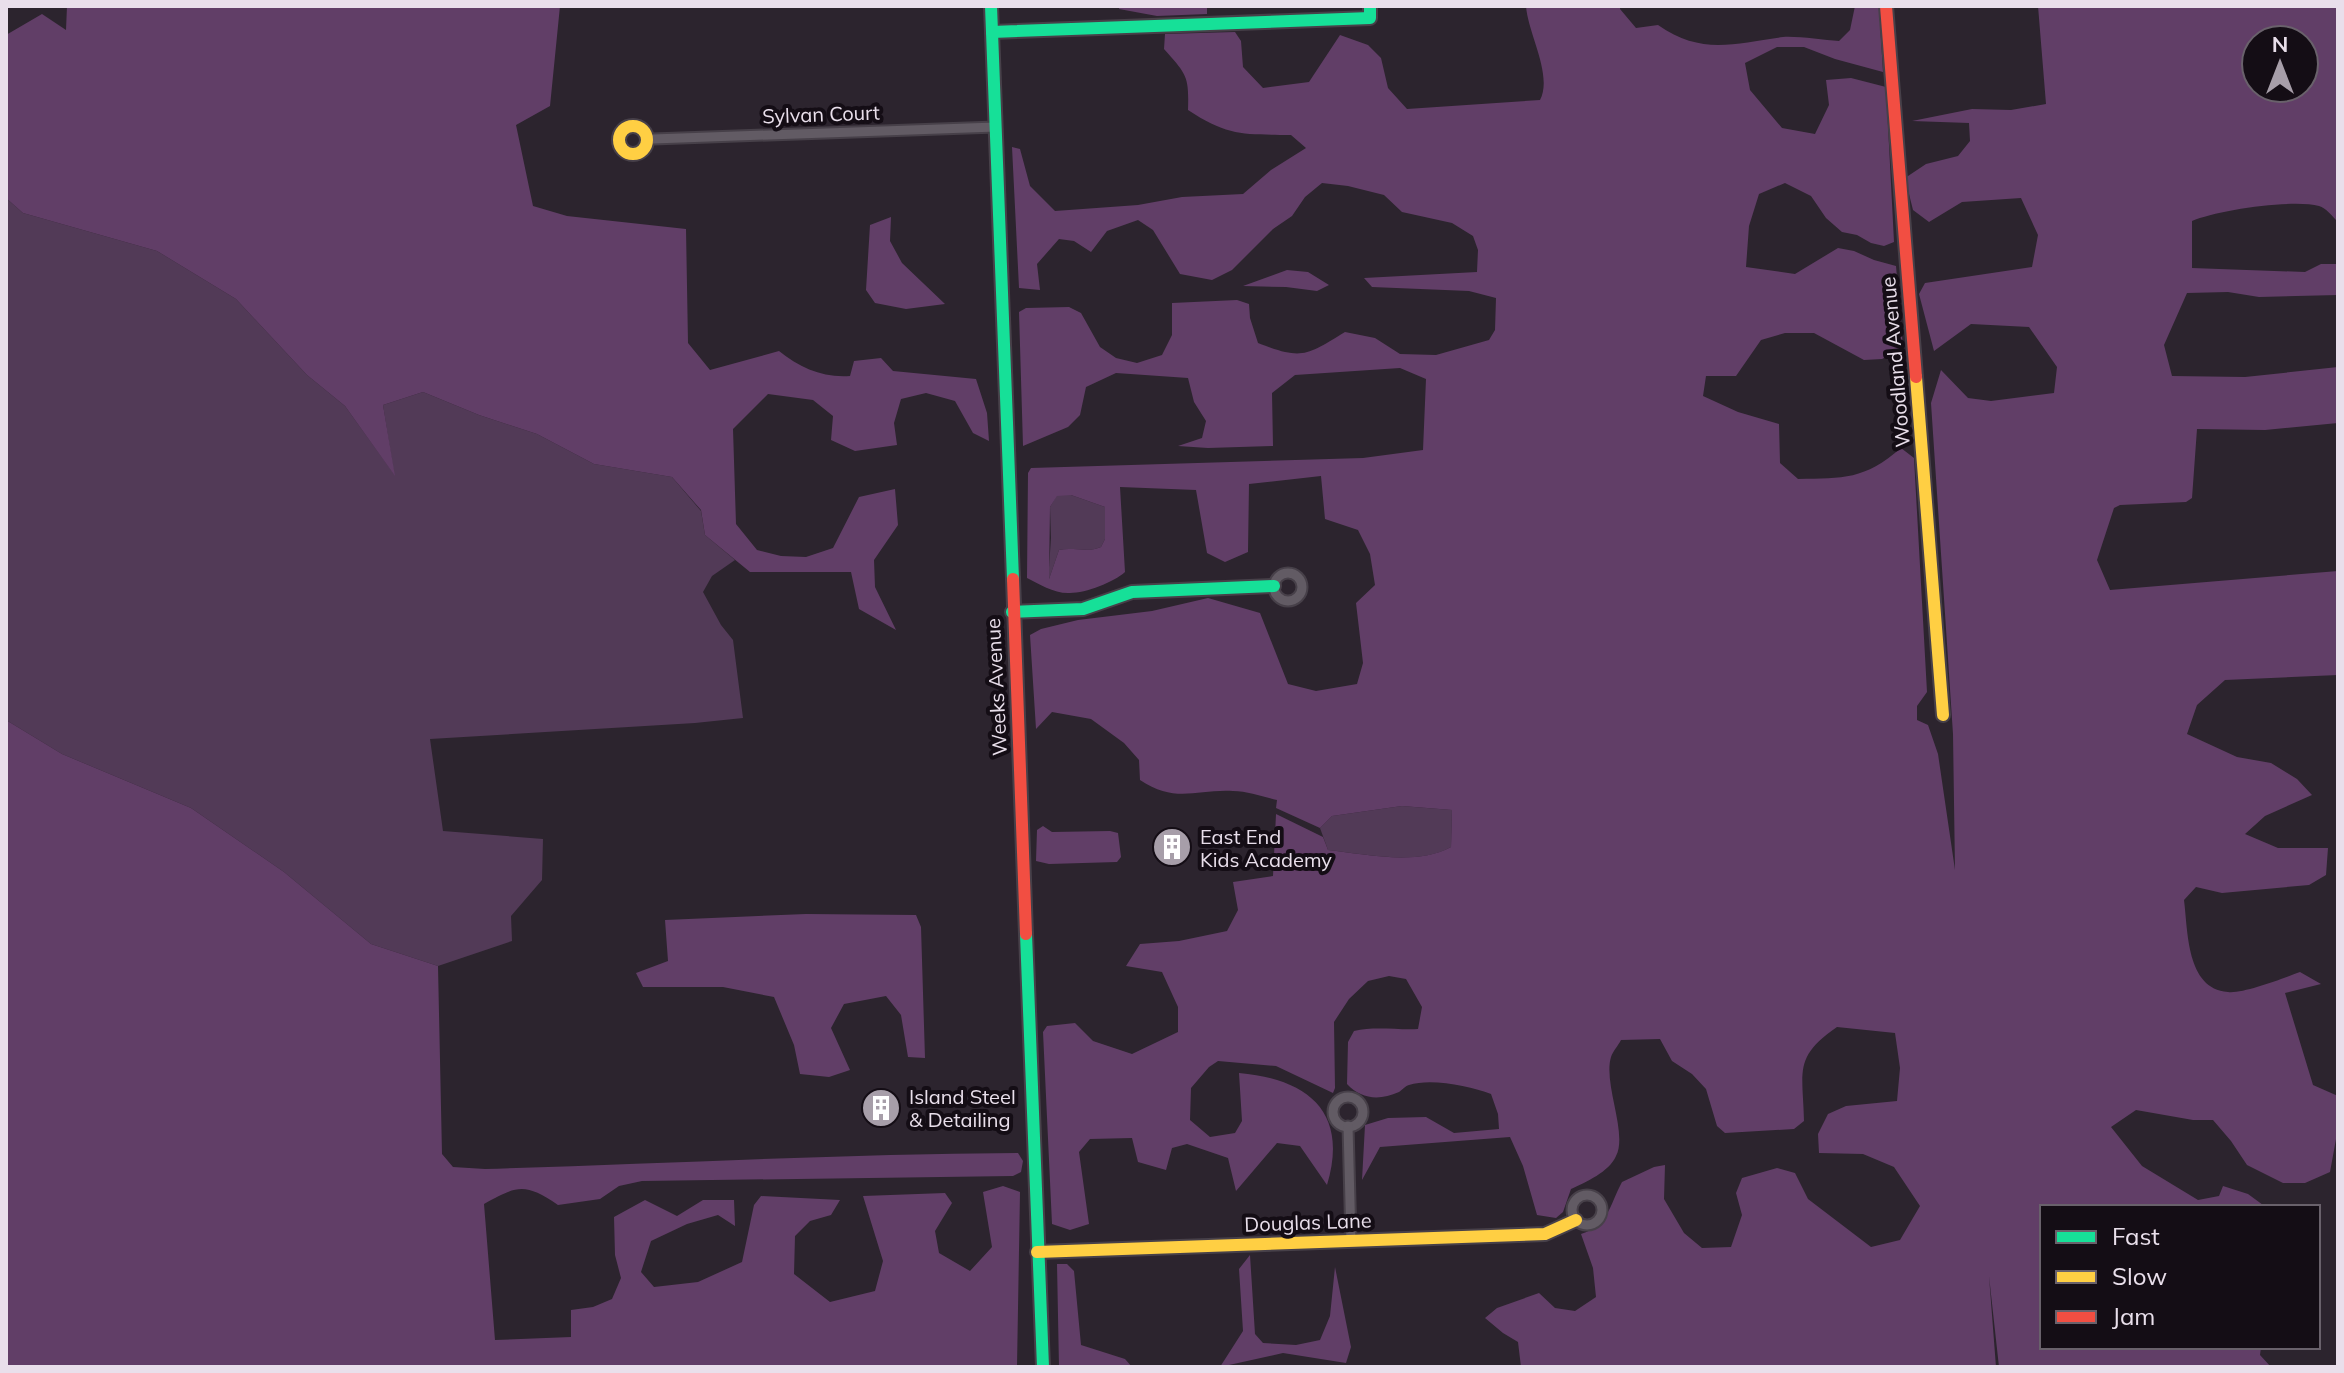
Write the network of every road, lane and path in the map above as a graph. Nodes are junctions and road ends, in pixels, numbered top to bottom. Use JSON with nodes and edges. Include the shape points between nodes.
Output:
{"nodes":[{"id":1,"x":991,"y":6,"type":"edge"},
{"id":2,"x":1886,"y":6,"type":"edge"},
{"id":3,"x":1370,"y":12,"type":"edge"},
{"id":4,"x":992,"y":32,"type":"junction"},
{"id":5,"x":996,"y":127,"type":"junction"},
{"id":6,"x":650,"y":138,"type":"dead end"},
{"id":7,"x":1274,"y":586,"type":"dead end"},
{"id":8,"x":1012,"y":612,"type":"junction"},
{"id":9,"x":1943,"y":715,"type":"dead end"},
{"id":10,"x":1348,"y":1126,"type":"dead end"},
{"id":11,"x":1576,"y":1220,"type":"dead end"},
{"id":12,"x":1351,"y":1241,"type":"junction"},
{"id":13,"x":1037,"y":1252,"type":"junction"},
{"id":14,"x":1043,"y":1367,"type":"edge"}],
"edges":[{"from":1,"to":4,"type":"street","name":"Weeks Avenue"},
{"from":2,"to":9,"type":"street","name":"Woodland Avenue"},
{"from":3,"to":4,"type":"street"},
{"from":4,"to":5,"type":"street","name":"Weeks Avenue"},
{"from":5,"to":6,"type":"street","name":"Sylvan Court"},
{"from":5,"to":8,"type":"street","name":"Weeks Avenue"},
{"from":7,"to":8,"type":"street","via":[[1132,592],[1083,609]]},
{"from":8,"to":13,"type":"street","name":"Weeks Avenue"},
{"from":10,"to":12,"type":"street"},
{"from":11,"to":12,"type":"street","name":"Douglas Lane","via":[[1545,1234]]},
{"from":12,"to":13,"type":"street","name":"Douglas Lane"},
{"from":13,"to":14,"type":"street","name":"Weeks Avenue"}]}
